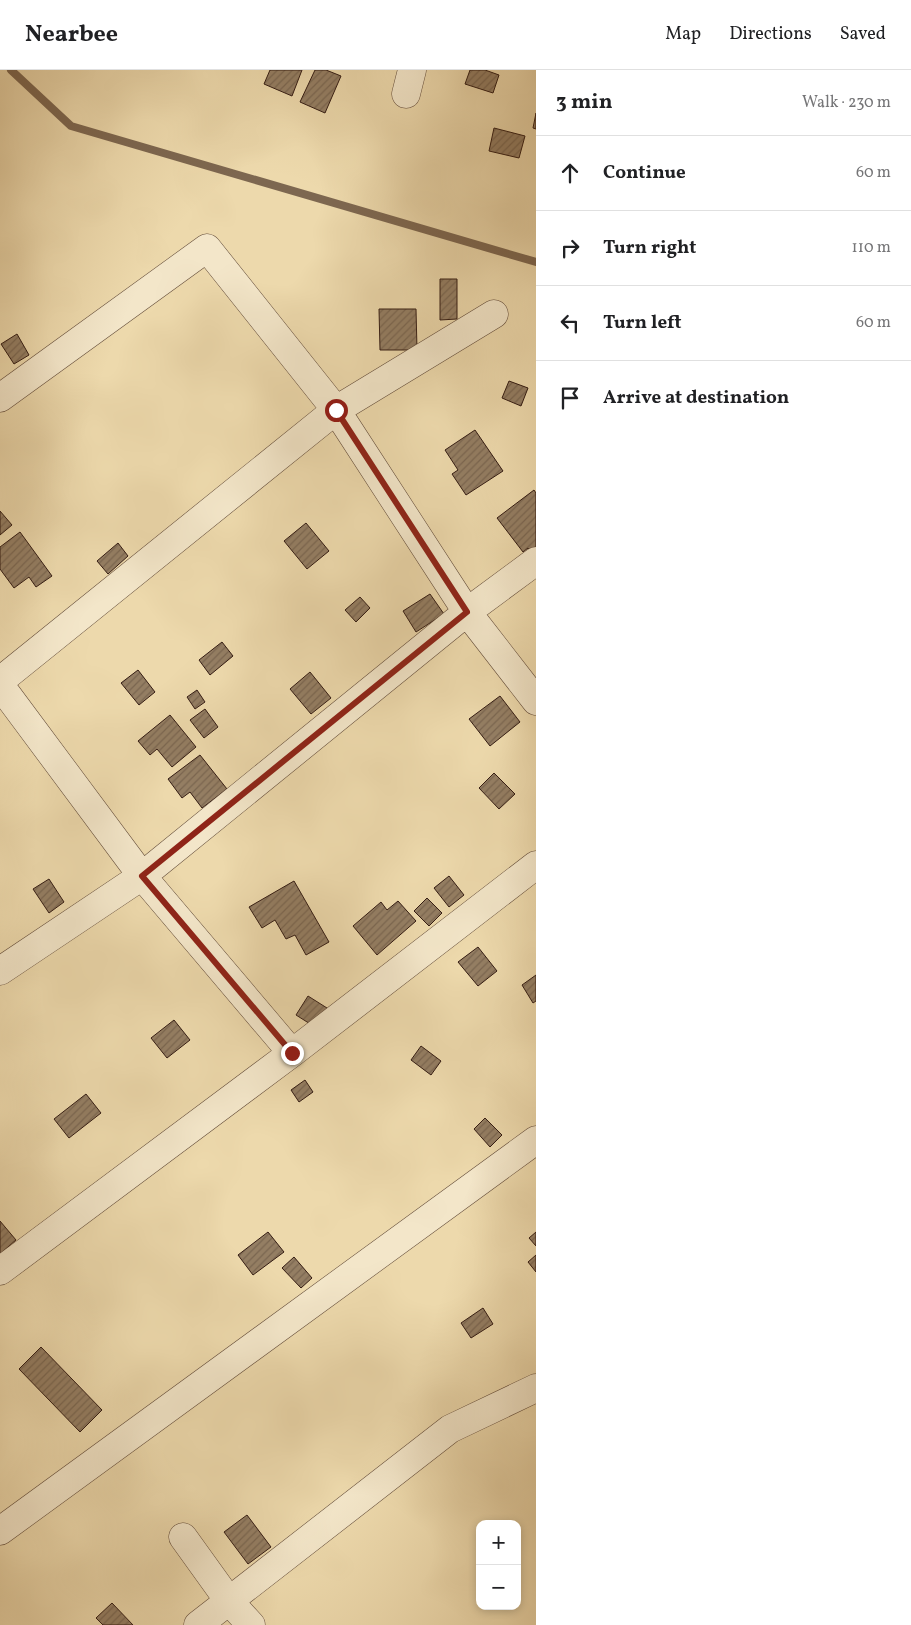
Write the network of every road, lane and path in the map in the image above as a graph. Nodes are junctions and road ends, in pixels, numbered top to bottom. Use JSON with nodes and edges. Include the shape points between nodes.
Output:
{"nodes":[{"id":1,"x":494,"y":314,"type":"dead end"},
{"id":2,"x":0,"y":398,"type":"edge"},
{"id":3,"x":336,"y":410,"type":"junction"},
{"id":4,"x":536,"y":561,"type":"edge"},
{"id":5,"x":467,"y":612,"type":"junction"},
{"id":6,"x":0,"y":683,"type":"edge"},
{"id":7,"x":536,"y":701,"type":"edge"},
{"id":8,"x":536,"y":865,"type":"edge"},
{"id":9,"x":142,"y":876,"type":"junction"},
{"id":10,"x":0,"y":971,"type":"edge"},
{"id":11,"x":292,"y":1053,"type":"junction"},
{"id":12,"x":536,"y":1140,"type":"edge"},
{"id":13,"x":0,"y":1271,"type":"edge"},
{"id":14,"x":536,"y":1388,"type":"edge"},
{"id":15,"x":0,"y":1531,"type":"edge"},
{"id":16,"x":183,"y":1537,"type":"dead end"},
{"id":17,"x":229,"y":1601,"type":"junction"},
{"id":18,"x":198,"y":1625,"type":"edge"},
{"id":19,"x":251,"y":1625,"type":"edge"}],
"edges":[{"from":1,"to":3,"type":"street"},
{"from":2,"to":3,"type":"street","via":[[208,248]]},
{"from":3,"to":5,"type":"street"},
{"from":3,"to":6,"type":"street"},
{"from":4,"to":5,"type":"street"},
{"from":5,"to":7,"type":"street"},
{"from":5,"to":9,"type":"street"},
{"from":6,"to":9,"type":"street"},
{"from":8,"to":11,"type":"street"},
{"from":9,"to":10,"type":"street"},
{"from":9,"to":11,"type":"street"},
{"from":11,"to":13,"type":"street"},
{"from":12,"to":15,"type":"street"},
{"from":14,"to":17,"type":"street","via":[[450,1429]]},
{"from":16,"to":17,"type":"street"},
{"from":17,"to":18,"type":"street"},
{"from":17,"to":19,"type":"street"}]}
